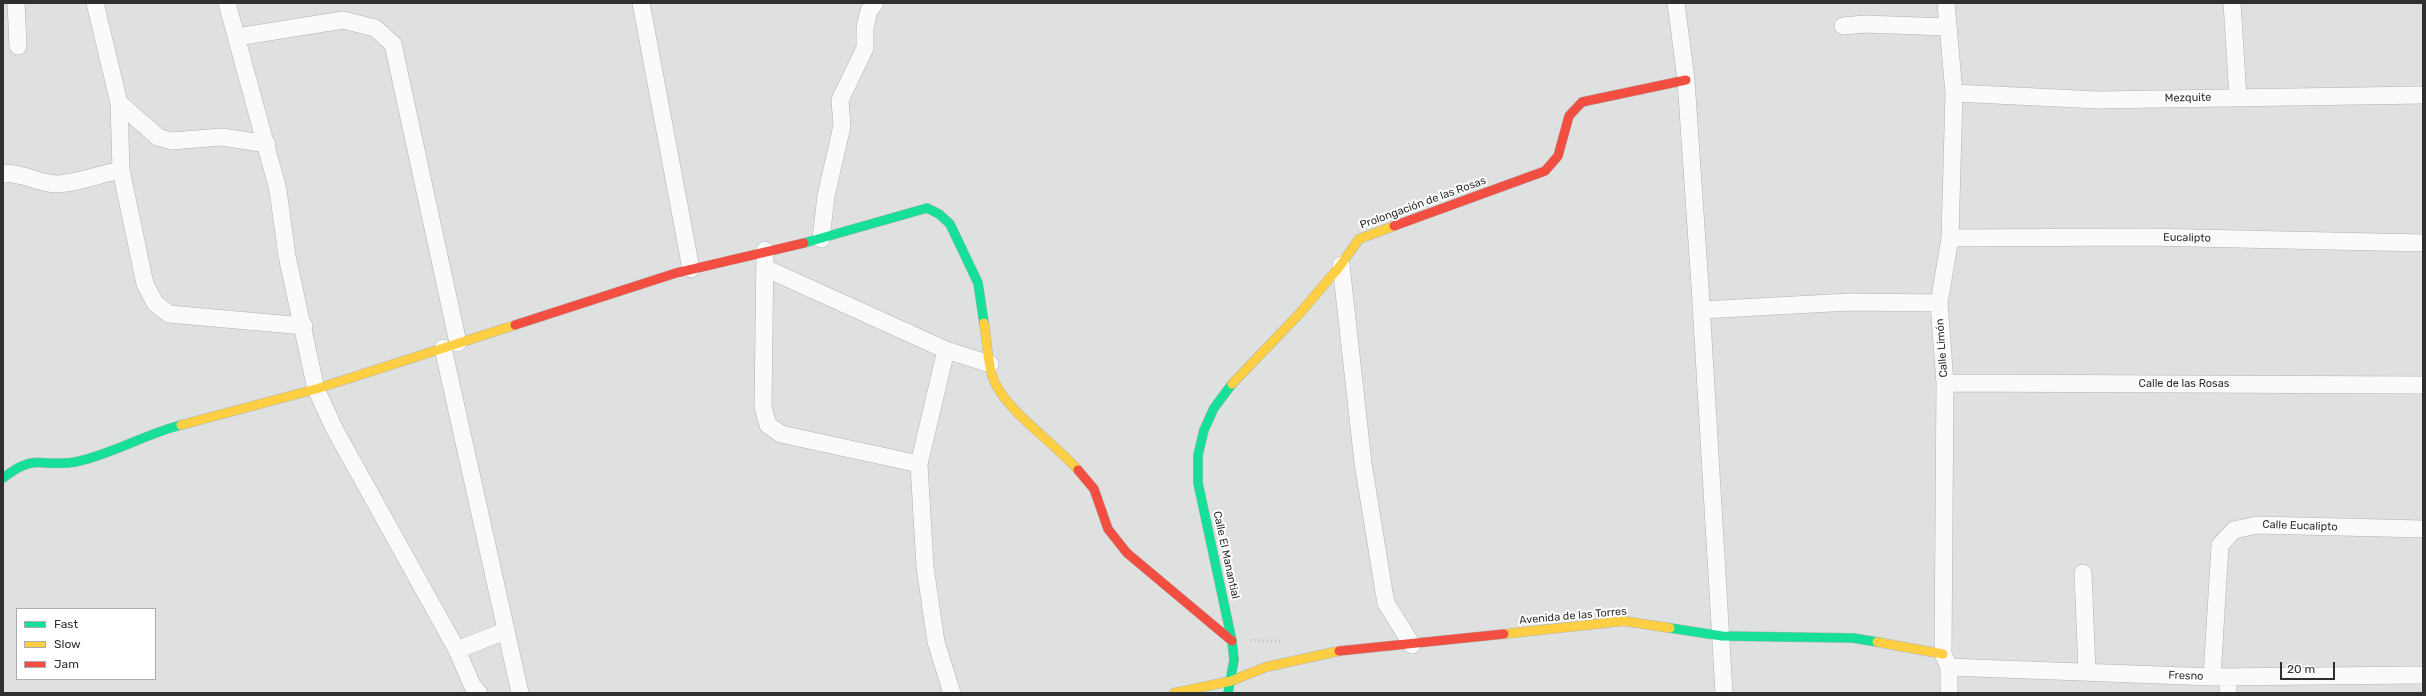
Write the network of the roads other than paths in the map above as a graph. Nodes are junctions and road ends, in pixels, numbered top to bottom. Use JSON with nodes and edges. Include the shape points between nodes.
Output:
{"nodes":[{"id":1,"x":16,"y":3,"type":"edge"},
{"id":2,"x":95,"y":3,"type":"edge"},
{"id":3,"x":227,"y":3,"type":"edge"},
{"id":4,"x":641,"y":3,"type":"edge"},
{"id":5,"x":875,"y":3,"type":"edge"},
{"id":6,"x":1676,"y":3,"type":"edge"},
{"id":7,"x":1946,"y":3,"type":"edge"},
{"id":8,"x":2232,"y":3,"type":"edge"},
{"id":9,"x":1843,"y":26,"type":"dead end"},
{"id":10,"x":1946,"y":27,"type":"junction"},
{"id":11,"x":236,"y":38,"type":"junction"},
{"id":12,"x":18,"y":46,"type":"dead end"},
{"id":13,"x":1686,"y":80,"type":"junction"},
{"id":14,"x":1954,"y":93,"type":"junction"},
{"id":15,"x":2423,"y":95,"type":"edge"},
{"id":16,"x":2238,"y":97,"type":"junction"},
{"id":17,"x":119,"y":103,"type":"junction"},
{"id":18,"x":267,"y":144,"type":"junction"},
{"id":19,"x":120,"y":170,"type":"junction"},
{"id":20,"x":3,"y":174,"type":"edge"},
{"id":21,"x":1950,"y":238,"type":"junction"},
{"id":22,"x":821,"y":239,"type":"junction"},
{"id":23,"x":2423,"y":243,"type":"edge"},
{"id":24,"x":765,"y":250,"type":"junction"},
{"id":25,"x":1341,"y":265,"type":"junction"},
{"id":26,"x":765,"y":268,"type":"junction"},
{"id":27,"x":691,"y":269,"type":"junction"},
{"id":28,"x":1939,"y":303,"type":"junction"},
{"id":29,"x":1701,"y":310,"type":"junction"},
{"id":30,"x":304,"y":326,"type":"junction"},
{"id":31,"x":450,"y":346,"type":"junction"},
{"id":32,"x":946,"y":350,"type":"junction"},
{"id":33,"x":990,"y":364,"type":"junction"},
{"id":34,"x":1945,"y":383,"type":"junction"},
{"id":35,"x":2423,"y":385,"type":"edge"},
{"id":36,"x":316,"y":389,"type":"junction"},
{"id":37,"x":1205,"y":423,"type":"joint"},
{"id":38,"x":919,"y":464,"type":"junction"},
{"id":39,"x":3,"y":478,"type":"edge"},
{"id":40,"x":2423,"y":529,"type":"edge"},
{"id":41,"x":2083,"y":573,"type":"dead end"},
{"id":42,"x":505,"y":631,"type":"junction"},
{"id":43,"x":1722,"y":636,"type":"junction"},
{"id":44,"x":1232,"y":641,"type":"junction"},
{"id":45,"x":1412,"y":645,"type":"junction"},
{"id":46,"x":457,"y":650,"type":"junction"},
{"id":47,"x":1946,"y":660,"type":"junction"},
{"id":48,"x":2087,"y":672,"type":"junction"},
{"id":49,"x":2423,"y":675,"type":"edge"},
{"id":50,"x":1231,"y":681,"type":"junction"},
{"id":51,"x":2223,"y":682,"type":"edge"},
{"id":52,"x":479,"y":693,"type":"edge"},
{"id":53,"x":520,"y":693,"type":"edge"},
{"id":54,"x":952,"y":693,"type":"edge"},
{"id":55,"x":1174,"y":693,"type":"edge"},
{"id":56,"x":1228,"y":693,"type":"edge"},
{"id":57,"x":1724,"y":693,"type":"edge"},
{"id":58,"x":1949,"y":693,"type":"edge"}],
"edges":[{"from":1,"to":12,"type":"street"},
{"from":2,"to":17,"type":"street"},
{"from":3,"to":11,"type":"street"},
{"from":4,"to":27,"type":"street"},
{"from":5,"to":22,"type":"street","via":[[869,11],[865,27],[865,48],[840,100],[842,126],[826,196]]},
{"from":6,"to":13,"type":"street"},
{"from":7,"to":10,"type":"street","name":"Calle Limón"},
{"from":8,"to":16,"type":"street"},
{"from":9,"to":10,"type":"street","via":[[1865,24]]},
{"from":10,"to":14,"type":"street","name":"Calle Limón"},
{"from":11,"to":18,"type":"street"},
{"from":11,"to":31,"type":"street","via":[[343,20],[376,28],[393,44]]},
{"from":13,"to":25,"type":"street","name":"Prolongación de las Rosas","via":[[1582,102],[1571,112],[1559,155],[1552,167],[1365,236],[1353,245]]},
{"from":13,"to":29,"type":"street"},
{"from":14,"to":16,"type":"street","name":"Mezquite","via":[[2098,100]]},
{"from":14,"to":21,"type":"street","name":"Calle Limón"},
{"from":15,"to":16,"type":"street","name":"Mezquite"},
{"from":17,"to":18,"type":"street","via":[[158,137],[172,141],[222,137]]},
{"from":17,"to":19,"type":"street"},
{"from":18,"to":30,"type":"street","via":[[278,190],[286,256]]},
{"from":19,"to":20,"type":"street","via":[[57,184],[39,182],[10,173]]},
{"from":19,"to":30,"type":"street","via":[[145,284],[154,303],[170,314]]},
{"from":21,"to":23,"type":"street","name":"Eucalipto","via":[[2146,237]]},
{"from":21,"to":28,"type":"street","name":"Calle Limón"},
{"from":22,"to":24,"type":"street"},
{"from":22,"to":33,"type":"street","via":[[927,208],[939,214],[950,224],[978,283]]},
{"from":24,"to":26,"type":"street"},
{"from":24,"to":27,"type":"street"},
{"from":25,"to":37,"type":"street","name":"Prolongación de las Rosas","via":[[1290,324],[1223,393]]},
{"from":25,"to":45,"type":"street","via":[[1363,463],[1386,603]]},
{"from":26,"to":32,"type":"street"},
{"from":26,"to":38,"type":"street","via":[[763,407],[768,425],[780,434]]},
{"from":27,"to":31,"type":"street"},
{"from":28,"to":29,"type":"street","via":[[1850,302]]},
{"from":28,"to":34,"type":"street","name":"Calle Limón"},
{"from":29,"to":43,"type":"street"},
{"from":30,"to":36,"type":"street"},
{"from":31,"to":36,"type":"street"},
{"from":31,"to":42,"type":"street"},
{"from":32,"to":33,"type":"street"},
{"from":32,"to":38,"type":"street"},
{"from":33,"to":44,"type":"street","via":[[992,376],[1002,395],[1017,412],[1065,454],[1094,489],[1108,529],[1127,553]]},
{"from":34,"to":35,"type":"street","name":"Calle de las Rosas"},
{"from":34,"to":47,"type":"street","name":"Calle Limón"},
{"from":36,"to":39,"type":"street","via":[[177,426],[74,462],[29,462],[17,467]]},
{"from":36,"to":46,"type":"street","via":[[335,430]]},
{"from":37,"to":44,"type":"street","name":"Calle El Manantial","via":[[1197,454],[1198,483]]},
{"from":38,"to":54,"type":"street","via":[[925,567],[936,642]]},
{"from":40,"to":51,"type":"street","name":"Calle Eucalipto","via":[[2257,525],[2234,530],[2220,545]]},
{"from":41,"to":48,"type":"street"},
{"from":42,"to":46,"type":"street"},
{"from":42,"to":53,"type":"street"},
{"from":43,"to":45,"type":"street","name":"Avenida de las Torres","via":[[1624,621]]},
{"from":43,"to":47,"type":"street","name":"Avenida de las Torres","via":[[1853,638]]},
{"from":43,"to":57,"type":"street"},
{"from":44,"to":50,"type":"street","name":"Calle El Manantial","via":[[1234,660]]},
{"from":45,"to":50,"type":"street","name":"Avenida de las Torres","via":[[1325,653],[1266,666]]},
{"from":46,"to":52,"type":"street","via":[[472,685]]},
{"from":47,"to":48,"type":"street","name":"Fresno"},
{"from":47,"to":58,"type":"street","name":"Calle Limón"},
{"from":48,"to":51,"type":"street","name":"Fresno"},
{"from":49,"to":51,"type":"street","name":"Fresno"},
{"from":50,"to":55,"type":"street","name":"Avenida de las Torres"},
{"from":50,"to":56,"type":"street","name":"Calle El Manantial"}]}
